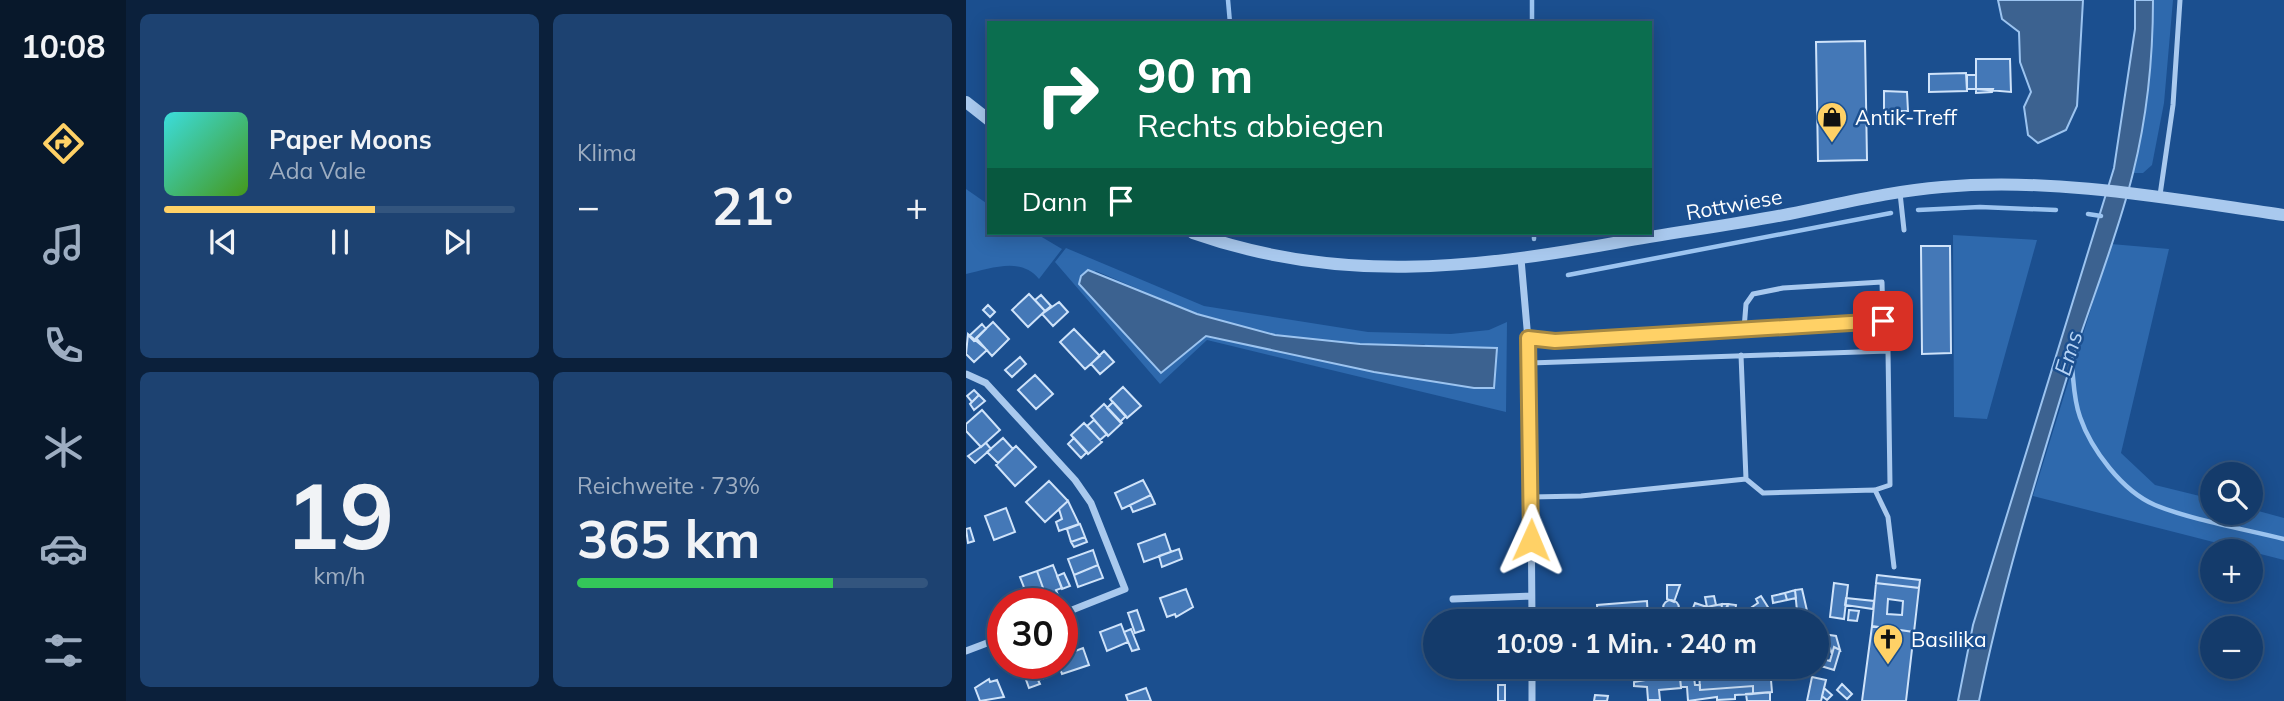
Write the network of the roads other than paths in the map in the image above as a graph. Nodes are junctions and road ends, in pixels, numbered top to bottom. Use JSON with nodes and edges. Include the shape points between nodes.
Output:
{"nodes":[{"id":1,"x":2180,"y":0,"type":"edge"},
{"id":2,"x":966,"y":102,"type":"edge"},
{"id":3,"x":987,"y":118,"type":"edge"},
{"id":4,"x":1900,"y":193,"type":"junction"},
{"id":5,"x":2160,"y":198,"type":"junction"},
{"id":6,"x":2284,"y":215,"type":"edge"},
{"id":7,"x":1904,"y":230,"type":"dead end"},
{"id":8,"x":1200,"y":235,"type":"edge"},
{"id":9,"x":1521,"y":259,"type":"junction"},
{"id":10,"x":1744,"y":328,"type":"junction"},
{"id":11,"x":1528,"y":338,"type":"junction"},
{"id":12,"x":1741,"y":355,"type":"junction"},
{"id":13,"x":1530,"y":363,"type":"junction"},
{"id":14,"x":966,"y":374,"type":"edge"},
{"id":15,"x":1746,"y":479,"type":"junction"},
{"id":16,"x":1875,"y":490,"type":"junction"},
{"id":17,"x":1531,"y":497,"type":"junction"},
{"id":18,"x":1894,"y":567,"type":"dead end"},
{"id":19,"x":1531,"y":596,"type":"junction"},
{"id":20,"x":1453,"y":599,"type":"dead end"},
{"id":21,"x":1078,"y":608,"type":"edge"},
{"id":22,"x":1532,"y":609,"type":"edge"},
{"id":23,"x":987,"y":643,"type":"edge"},
{"id":24,"x":966,"y":651,"type":"edge"},
{"id":25,"x":1532,"y":679,"type":"edge"},
{"id":26,"x":1532,"y":701,"type":"edge"}],
"edges":[{"from":1,"to":5,"type":"lane","via":[[2173,105]]},
{"from":2,"to":3,"type":"street"},
{"from":4,"to":5,"type":"street","name":"Rottwiese","via":[[2012,184]]},
{"from":4,"to":7,"type":"lane"},
{"from":4,"to":9,"type":"street","name":"Rottwiese"},
{"from":5,"to":6,"type":"street","name":"Rottwiese"},
{"from":8,"to":9,"type":"street","name":"Rottwiese","via":[[1281,257],[1339,265],[1417,269]]},
{"from":9,"to":11,"type":"street"},
{"from":10,"to":10,"type":"lane","via":[[1883,321],[1882,282],[1753,294],[1746,304]]},
{"from":10,"to":11,"type":"lane","via":[[1555,341]]},
{"from":11,"to":13,"type":"street"},
{"from":12,"to":13,"type":"lane"},
{"from":12,"to":15,"type":"lane"},
{"from":12,"to":16,"type":"lane","via":[[1888,351],[1889,485]]},
{"from":13,"to":17,"type":"street"},
{"from":14,"to":21,"type":"street","via":[[986,383],[1091,503],[1125,589]]},
{"from":15,"to":16,"type":"lane","via":[[1763,494]]},
{"from":15,"to":17,"type":"lane"},
{"from":16,"to":18,"type":"lane","via":[[1888,517]]},
{"from":17,"to":19,"type":"street"},
{"from":19,"to":20,"type":"street"},
{"from":19,"to":22,"type":"street"},
{"from":23,"to":24,"type":"street"},
{"from":25,"to":26,"type":"street"}]}
